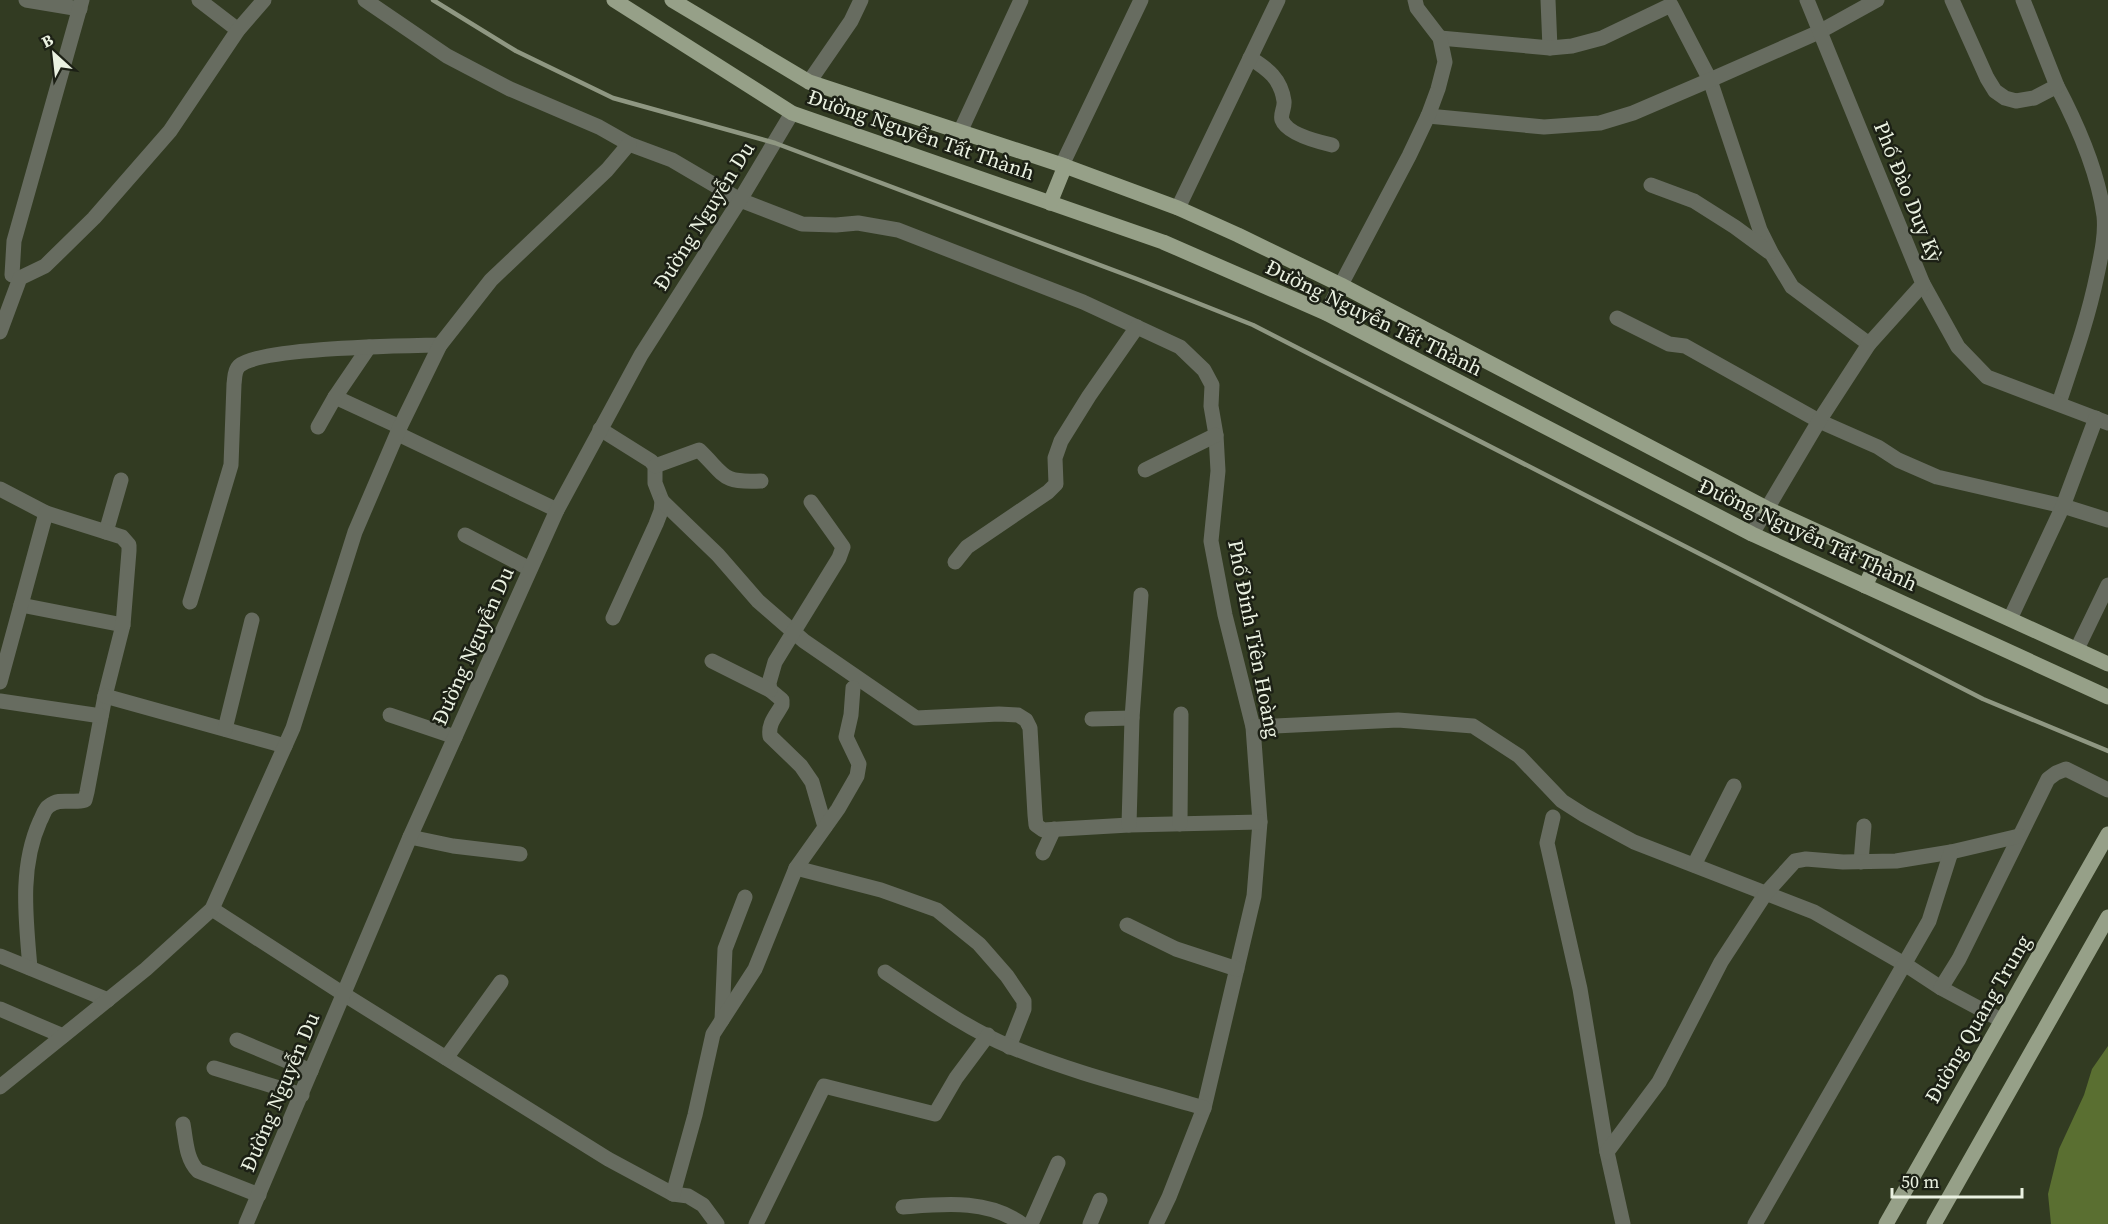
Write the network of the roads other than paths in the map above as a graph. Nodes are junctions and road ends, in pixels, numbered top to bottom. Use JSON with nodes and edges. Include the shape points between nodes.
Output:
{"nodes":[{"id":1,"x":26,"y":0,"type":"edge"},
{"id":2,"x":199,"y":0,"type":"edge"},
{"id":3,"x":264,"y":0,"type":"edge"},
{"id":4,"x":365,"y":0,"type":"edge"},
{"id":5,"x":614,"y":0,"type":"edge"},
{"id":6,"x":672,"y":0,"type":"edge"},
{"id":7,"x":861,"y":0,"type":"edge"},
{"id":8,"x":1021,"y":0,"type":"edge"},
{"id":9,"x":1141,"y":0,"type":"edge"},
{"id":10,"x":1278,"y":0,"type":"edge"},
{"id":11,"x":1414,"y":0,"type":"edge"},
{"id":12,"x":1548,"y":0,"type":"edge"},
{"id":13,"x":1807,"y":0,"type":"edge"},
{"id":14,"x":1877,"y":0,"type":"edge"},
{"id":15,"x":1952,"y":0,"type":"edge"},
{"id":16,"x":2023,"y":0,"type":"edge"},
{"id":17,"x":1674,"y":2,"type":"edge"},
{"id":18,"x":81,"y":4,"type":"edge"},
{"id":19,"x":238,"y":30,"type":"junction"},
{"id":20,"x":1819,"y":32,"type":"junction"},
{"id":21,"x":1440,"y":38,"type":"junction"},
{"id":22,"x":1550,"y":48,"type":"junction"},
{"id":23,"x":1250,"y":58,"type":"junction"},
{"id":24,"x":1710,"y":80,"type":"junction"},
{"id":25,"x":809,"y":82,"type":"junction"},
{"id":26,"x":2057,"y":86,"type":"junction"},
{"id":27,"x":792,"y":112,"type":"junction"},
{"id":28,"x":1428,"y":116,"type":"junction"},
{"id":29,"x":960,"y":132,"type":"junction"},
{"id":30,"x":629,"y":144,"type":"junction"},
{"id":31,"x":1332,"y":145,"type":"dead end"},
{"id":32,"x":1064,"y":165,"type":"junction"},
{"id":33,"x":1651,"y":185,"type":"dead end"},
{"id":34,"x":740,"y":200,"type":"junction"},
{"id":35,"x":1050,"y":202,"type":"junction"},
{"id":36,"x":1178,"y":208,"type":"junction"},
{"id":37,"x":1772,"y":254,"type":"junction"},
{"id":38,"x":10,"y":275,"type":"edge"},
{"id":39,"x":1923,"y":284,"type":"junction"},
{"id":40,"x":1341,"y":285,"type":"junction"},
{"id":41,"x":1326,"y":313,"type":"junction"},
{"id":42,"x":1617,"y":318,"type":"dead end"},
{"id":43,"x":1137,"y":327,"type":"junction"},
{"id":44,"x":0,"y":332,"type":"edge"},
{"id":45,"x":1869,"y":344,"type":"junction"},
{"id":46,"x":440,"y":345,"type":"junction"},
{"id":47,"x":369,"y":347,"type":"junction"},
{"id":48,"x":335,"y":397,"type":"junction"},
{"id":49,"x":2060,"y":403,"type":"junction"},
{"id":50,"x":2102,"y":420,"type":"edge"},
{"id":51,"x":1820,"y":421,"type":"junction"},
{"id":52,"x":318,"y":427,"type":"dead end"},
{"id":53,"x":600,"y":429,"type":"junction"},
{"id":54,"x":399,"y":430,"type":"junction"},
{"id":55,"x":1216,"y":435,"type":"junction"},
{"id":56,"x":655,"y":466,"type":"junction"},
{"id":57,"x":1144,"y":470,"type":"dead end"},
{"id":58,"x":121,"y":480,"type":"dead end"},
{"id":59,"x":761,"y":481,"type":"dead end"},
{"id":60,"x":0,"y":489,"type":"edge"},
{"id":61,"x":662,"y":501,"type":"junction"},
{"id":62,"x":811,"y":502,"type":"dead end"},
{"id":63,"x":2062,"y":506,"type":"junction"},
{"id":64,"x":1766,"y":508,"type":"junction"},
{"id":65,"x":557,"y":510,"type":"junction"},
{"id":66,"x":46,"y":513,"type":"junction"},
{"id":67,"x":2108,"y":520,"type":"edge"},
{"id":68,"x":106,"y":532,"type":"junction"},
{"id":69,"x":1752,"y":534,"type":"junction"},
{"id":70,"x":465,"y":535,"type":"dead end"},
{"id":71,"x":1878,"y":559,"type":"junction"},
{"id":72,"x":955,"y":562,"type":"dead end"},
{"id":73,"x":530,"y":569,"type":"junction"},
{"id":74,"x":2108,"y":585,"type":"edge"},
{"id":75,"x":1865,"y":586,"type":"junction"},
{"id":76,"x":1142,"y":596,"type":"dead end"},
{"id":77,"x":189,"y":602,"type":"dead end"},
{"id":78,"x":21,"y":605,"type":"junction"},
{"id":79,"x":613,"y":618,"type":"dead end"},
{"id":80,"x":2010,"y":619,"type":"junction"},
{"id":81,"x":252,"y":620,"type":"dead end"},
{"id":82,"x":123,"y":625,"type":"junction"},
{"id":83,"x":793,"y":631,"type":"junction"},
{"id":84,"x":2077,"y":650,"type":"junction"},
{"id":85,"x":712,"y":661,"type":"dead end"},
{"id":86,"x":2108,"y":664,"type":"edge"},
{"id":87,"x":0,"y":682,"type":"edge"},
{"id":88,"x":853,"y":688,"type":"dead end"},
{"id":89,"x":770,"y":690,"type":"junction"},
{"id":90,"x":105,"y":696,"type":"junction"},
{"id":91,"x":2108,"y":697,"type":"edge"},
{"id":92,"x":0,"y":701,"type":"edge"},
{"id":93,"x":1181,"y":714,"type":"dead end"},
{"id":94,"x":390,"y":715,"type":"dead end"},
{"id":95,"x":101,"y":716,"type":"junction"},
{"id":96,"x":1132,"y":718,"type":"junction"},
{"id":97,"x":1092,"y":719,"type":"dead end"},
{"id":98,"x":1253,"y":727,"type":"junction"},
{"id":99,"x":225,"y":729,"type":"junction"},
{"id":100,"x":455,"y":737,"type":"junction"},
{"id":101,"x":285,"y":746,"type":"junction"},
{"id":102,"x":1734,"y":786,"type":"dead end"},
{"id":103,"x":2108,"y":789,"type":"edge"},
{"id":104,"x":1554,"y":817,"type":"dead end"},
{"id":105,"x":1260,"y":822,"type":"junction"},
{"id":106,"x":1180,"y":824,"type":"junction"},
{"id":107,"x":1129,"y":825,"type":"junction"},
{"id":108,"x":1864,"y":826,"type":"dead end"},
{"id":109,"x":825,"y":827,"type":"junction"},
{"id":110,"x":1054,"y":829,"type":"junction"},
{"id":111,"x":2108,"y":834,"type":"edge"},
{"id":112,"x":2019,"y":836,"type":"junction"},
{"id":113,"x":410,"y":837,"type":"junction"},
{"id":114,"x":1951,"y":852,"type":"junction"},
{"id":115,"x":1043,"y":853,"type":"dead end"},
{"id":116,"x":520,"y":854,"type":"dead end"},
{"id":117,"x":1861,"y":862,"type":"junction"},
{"id":118,"x":1694,"y":865,"type":"junction"},
{"id":119,"x":796,"y":868,"type":"junction"},
{"id":120,"x":1766,"y":893,"type":"junction"},
{"id":121,"x":745,"y":897,"type":"dead end"},
{"id":122,"x":212,"y":909,"type":"junction"},
{"id":123,"x":2108,"y":917,"type":"edge"},
{"id":124,"x":1127,"y":925,"type":"dead end"},
{"id":125,"x":0,"y":956,"type":"edge"},
{"id":126,"x":1906,"y":965,"type":"junction"},
{"id":127,"x":30,"y":968,"type":"junction"},
{"id":128,"x":1237,"y":969,"type":"junction"},
{"id":129,"x":885,"y":972,"type":"dead end"},
{"id":130,"x":501,"y":981,"type":"dead end"},
{"id":131,"x":1941,"y":988,"type":"junction"},
{"id":132,"x":345,"y":995,"type":"junction"},
{"id":133,"x":108,"y":1000,"type":"junction"},
{"id":134,"x":0,"y":1010,"type":"edge"},
{"id":135,"x":722,"y":1020,"type":"junction"},
{"id":136,"x":2001,"y":1020,"type":"junction"},
{"id":137,"x":988,"y":1035,"type":"junction"},
{"id":138,"x":63,"y":1036,"type":"junction"},
{"id":139,"x":237,"y":1040,"type":"dead end"},
{"id":140,"x":1010,"y":1047,"type":"junction"},
{"id":141,"x":446,"y":1058,"type":"junction"},
{"id":142,"x":214,"y":1068,"type":"dead end"},
{"id":143,"x":311,"y":1071,"type":"junction"},
{"id":144,"x":0,"y":1087,"type":"edge"},
{"id":145,"x":302,"y":1095,"type":"junction"},
{"id":146,"x":1204,"y":1108,"type":"junction"},
{"id":147,"x":183,"y":1124,"type":"dead end"},
{"id":148,"x":1607,"y":1152,"type":"junction"},
{"id":149,"x":1058,"y":1163,"type":"dead end"},
{"id":150,"x":673,"y":1194,"type":"junction"},
{"id":151,"x":259,"y":1195,"type":"junction"},
{"id":152,"x":1100,"y":1200,"type":"dead end"},
{"id":153,"x":903,"y":1207,"type":"dead end"},
{"id":154,"x":246,"y":1224,"type":"edge"},
{"id":155,"x":717,"y":1224,"type":"edge"},
{"id":156,"x":756,"y":1224,"type":"edge"},
{"id":157,"x":1022,"y":1224,"type":"edge"},
{"id":158,"x":1031,"y":1224,"type":"edge"},
{"id":159,"x":1090,"y":1224,"type":"edge"},
{"id":160,"x":1156,"y":1224,"type":"edge"},
{"id":161,"x":1623,"y":1224,"type":"edge"},
{"id":162,"x":1755,"y":1224,"type":"edge"},
{"id":163,"x":1886,"y":1224,"type":"edge"},
{"id":164,"x":1934,"y":1224,"type":"edge"}],
"edges":[{"from":1,"to":18,"type":"street"},
{"from":2,"to":19,"type":"street"},
{"from":3,"to":19,"type":"street"},
{"from":4,"to":30,"type":"street","name":"Phố Đinh Tiên Hoàng","via":[[447,56]]},
{"from":5,"to":27,"type":"main road","name":"Đường Nguyễn Tất Thành"},
{"from":6,"to":25,"type":"main road","name":"Đường Nguyễn Tất Thành"},
{"from":7,"to":25,"type":"street"},
{"from":8,"to":29,"type":"street"},
{"from":9,"to":32,"type":"street"},
{"from":10,"to":23,"type":"street"},
{"from":11,"to":21,"type":"street"},
{"from":12,"to":22,"type":"street"},
{"from":13,"to":20,"type":"street","name":"Phố Đào Duy Kỳ"},
{"from":14,"to":20,"type":"street"},
{"from":15,"to":26,"type":"street","via":[[1995,91],[2016,101],[2034,98]]},
{"from":16,"to":26,"type":"street"},
{"from":17,"to":22,"type":"street","via":[[1602,38]]},
{"from":17,"to":24,"type":"street"},
{"from":18,"to":38,"type":"street","via":[[14,241]]},
{"from":19,"to":38,"type":"street","via":[[170,131],[110,201],[45,266]]},
{"from":20,"to":24,"type":"street"},
{"from":20,"to":39,"type":"street","name":"Phố Đào Duy Kỳ"},
{"from":21,"to":22,"type":"street"},
{"from":21,"to":28,"type":"street","via":[[1445,62]]},
{"from":23,"to":31,"type":"street","via":[[1270,71],[1276,81],[1285,104],[1283,122],[1314,141]]},
{"from":23,"to":36,"type":"street"},
{"from":24,"to":28,"type":"street","via":[[1599,123],[1544,127]]},
{"from":24,"to":37,"type":"street","via":[[1760,230]]},
{"from":25,"to":29,"type":"main road","name":"Đường Nguyễn Tất Thành"},
{"from":26,"to":49,"type":"street","via":[[2077,126],[2104,217],[2102,251],[2090,309]]},
{"from":27,"to":34,"type":"street","name":"Đường Nguyễn Du"},
{"from":27,"to":35,"type":"main road","name":"Đường Nguyễn Tất Thành"},
{"from":28,"to":40,"type":"street"},
{"from":29,"to":32,"type":"main road","name":"Đường Nguyễn Tất Thành"},
{"from":30,"to":34,"type":"street","name":"Phố Đinh Tiên Hoàng","via":[[672,160]]},
{"from":30,"to":46,"type":"street","via":[[607,170],[491,280]]},
{"from":32,"to":35,"type":"main road"},
{"from":32,"to":36,"type":"main road","name":"Đường Nguyễn Tất Thành"},
{"from":33,"to":37,"type":"street","via":[[1694,201]]},
{"from":34,"to":43,"type":"street","name":"Phố Đinh Tiên Hoàng","via":[[802,224],[858,223],[898,230]]},
{"from":34,"to":53,"type":"street","name":"Đường Nguyễn Du","via":[[641,355]]},
{"from":35,"to":41,"type":"main road","name":"Đường Nguyễn Tất Thành","via":[[1162,242]]},
{"from":36,"to":40,"type":"main road","name":"Đường Nguyễn Tất Thành"},
{"from":37,"to":45,"type":"street","via":[[1792,287]]},
{"from":38,"to":44,"type":"street"},
{"from":39,"to":45,"type":"street","name":"Phố Đào Duy Kỳ"},
{"from":39,"to":49,"type":"street","via":[[1958,347],[1987,378]]},
{"from":40,"to":41,"type":"street"},
{"from":40,"to":64,"type":"main road","name":"Đường Nguyễn Tất Thành"},
{"from":41,"to":69,"type":"main road","name":"Đường Nguyễn Tất Thành"},
{"from":42,"to":51,"type":"street","via":[[1669,344],[1684,346]]},
{"from":43,"to":55,"type":"street","name":"Phố Đinh Tiên Hoàng","via":[[1180,347],[1204,370],[1212,385]]},
{"from":43,"to":72,"type":"street","via":[[1061,441],[1055,458],[1056,484],[967,547]]},
{"from":45,"to":51,"type":"street","name":"Phố Đào Duy Kỳ"},
{"from":46,"to":47,"type":"street"},
{"from":46,"to":54,"type":"street"},
{"from":47,"to":48,"type":"street"},
{"from":47,"to":77,"type":"street","via":[[263,356],[236,370],[231,465]]},
{"from":48,"to":52,"type":"street"},
{"from":48,"to":54,"type":"street"},
{"from":49,"to":50,"type":"street"},
{"from":50,"to":63,"type":"street"},
{"from":51,"to":63,"type":"street","via":[[1936,477]]},
{"from":51,"to":64,"type":"street","name":"Phố Đào Duy Kỳ"},
{"from":53,"to":56,"type":"street"},
{"from":53,"to":65,"type":"street","name":"Đường Nguyễn Du"},
{"from":54,"to":65,"type":"street"},
{"from":54,"to":101,"type":"street","via":[[355,532]]},
{"from":55,"to":57,"type":"street"},
{"from":55,"to":98,"type":"street","name":"Phố Đinh Tiên Hoàng","via":[[1218,471],[1211,541]]},
{"from":56,"to":59,"type":"street","via":[[699,450],[725,477],[737,482]]},
{"from":56,"to":61,"type":"street","via":[[655,483]]},
{"from":58,"to":68,"type":"street"},
{"from":60,"to":66,"type":"street"},
{"from":61,"to":79,"type":"street","via":[[656,524]]},
{"from":61,"to":83,"type":"street","via":[[718,555],[758,601]]},
{"from":62,"to":83,"type":"street","via":[[843,547]]},
{"from":63,"to":67,"type":"street"},
{"from":63,"to":80,"type":"street"},
{"from":64,"to":69,"type":"street","name":"Phố Đào Duy Kỳ"},
{"from":64,"to":71,"type":"main road","name":"Đường Nguyễn Tất Thành"},
{"from":65,"to":73,"type":"street","name":"Đường Nguyễn Du"},
{"from":66,"to":68,"type":"street"},
{"from":66,"to":78,"type":"street"},
{"from":68,"to":82,"type":"street","via":[[122,537],[129,545]]},
{"from":69,"to":75,"type":"main road","name":"Đường Nguyễn Tất Thành"},
{"from":70,"to":73,"type":"street"},
{"from":71,"to":75,"type":"main road"},
{"from":71,"to":80,"type":"main road","name":"Đường Nguyễn Tất Thành"},
{"from":73,"to":100,"type":"street","name":"Đường Nguyễn Du"},
{"from":74,"to":84,"type":"street"},
{"from":75,"to":91,"type":"main road","name":"Đường Nguyễn Tất Thành"},
{"from":76,"to":96,"type":"street"},
{"from":78,"to":82,"type":"street"},
{"from":78,"to":87,"type":"street"},
{"from":80,"to":84,"type":"main road","name":"Đường Nguyễn Tất Thành"},
{"from":81,"to":99,"type":"street"},
{"from":82,"to":90,"type":"street"},
{"from":83,"to":89,"type":"street","via":[[775,662]]},
{"from":83,"to":110,"type":"street","via":[[916,718],[999,714],[1018,715],[1026,720],[1030,728],[1036,825],[1043,830]]},
{"from":84,"to":86,"type":"main road","name":"Đường Nguyễn Tất Thành"},
{"from":85,"to":89,"type":"street"},
{"from":88,"to":109,"type":"street","via":[[846,737],[859,764],[857,776]]},
{"from":89,"to":109,"type":"street","via":[[782,700],[782,705],[771,722],[770,736],[812,782]]},
{"from":90,"to":95,"type":"street"},
{"from":90,"to":99,"type":"street"},
{"from":92,"to":95,"type":"street"},
{"from":93,"to":106,"type":"street"},
{"from":94,"to":100,"type":"street"},
{"from":95,"to":127,"type":"street","via":[[84,800],[52,803],[35,832],[25,885]]},
{"from":96,"to":97,"type":"street"},
{"from":96,"to":107,"type":"street"},
{"from":98,"to":105,"type":"street","name":"Phố Đinh Tiên Hoàng"},
{"from":98,"to":118,"type":"street","via":[[1398,720],[1473,726],[1519,756],[1562,801],[1634,842]]},
{"from":99,"to":101,"type":"street"},
{"from":100,"to":113,"type":"street","name":"Đường Nguyễn Du"},
{"from":101,"to":122,"type":"street"},
{"from":102,"to":118,"type":"street"},
{"from":103,"to":112,"type":"street","via":[[2066,769],[2056,773],[2048,779]]},
{"from":104,"to":148,"type":"street","via":[[1547,843],[1580,989]]},
{"from":105,"to":106,"type":"street"},
{"from":105,"to":128,"type":"street","name":"Phố Đinh Tiên Hoàng","via":[[1254,896]]},
{"from":106,"to":107,"type":"street"},
{"from":107,"to":110,"type":"street"},
{"from":108,"to":117,"type":"street"},
{"from":109,"to":119,"type":"street"},
{"from":110,"to":115,"type":"street"},
{"from":111,"to":136,"type":"main road","name":"Đường Quang Trung"},
{"from":112,"to":114,"type":"street"},
{"from":112,"to":131,"type":"street"},
{"from":113,"to":116,"type":"street"},
{"from":113,"to":132,"type":"street","name":"Đường Nguyễn Du"},
{"from":114,"to":117,"type":"street"},
{"from":114,"to":126,"type":"street","via":[[1929,921]]},
{"from":117,"to":120,"type":"street","via":[[1795,861]]},
{"from":118,"to":120,"type":"street"},
{"from":119,"to":135,"type":"street","via":[[754,969]]},
{"from":119,"to":140,"type":"street","via":[[881,890],[937,910],[979,944],[1024,1001]]},
{"from":120,"to":126,"type":"street","via":[[1814,912]]},
{"from":120,"to":148,"type":"street","via":[[1721,962],[1659,1082]]},
{"from":121,"to":135,"type":"street","via":[[725,949]]},
{"from":122,"to":132,"type":"street"},
{"from":122,"to":133,"type":"street"},
{"from":123,"to":164,"type":"main road"},
{"from":124,"to":128,"type":"street","via":[[1176,949]]},
{"from":125,"to":127,"type":"street"},
{"from":126,"to":131,"type":"street"},
{"from":126,"to":162,"type":"street"},
{"from":127,"to":133,"type":"street"},
{"from":128,"to":146,"type":"street","name":"Phố Đinh Tiên Hoàng"},
{"from":129,"to":137,"type":"street"},
{"from":130,"to":141,"type":"street"},
{"from":131,"to":136,"type":"street"},
{"from":132,"to":141,"type":"street"},
{"from":132,"to":143,"type":"street","name":"Đường Nguyễn Du"},
{"from":133,"to":138,"type":"street"},
{"from":134,"to":138,"type":"street"},
{"from":135,"to":150,"type":"street","via":[[713,1034]]},
{"from":136,"to":163,"type":"main road","name":"Đường Quang Trung"},
{"from":137,"to":140,"type":"street"},
{"from":137,"to":156,"type":"street","via":[[935,1114],[825,1086]]},
{"from":138,"to":144,"type":"street"},
{"from":139,"to":143,"type":"street"},
{"from":140,"to":146,"type":"street","via":[[1091,1076]]},
{"from":141,"to":150,"type":"street","via":[[608,1159]]},
{"from":142,"to":145,"type":"street"},
{"from":143,"to":145,"type":"street","name":"Đường Nguyễn Du"},
{"from":145,"to":151,"type":"street","name":"Đường Nguyễn Du"},
{"from":146,"to":160,"type":"street","name":"Phố Đinh Tiên Hoàng"},
{"from":147,"to":151,"type":"street","via":[[192,1165]]},
{"from":148,"to":161,"type":"street"},
{"from":149,"to":158,"type":"street"},
{"from":150,"to":155,"type":"street","via":[[688,1196],[703,1205]]},
{"from":151,"to":154,"type":"street","name":"Đường Nguyễn Du"},
{"from":152,"to":159,"type":"street"},
{"from":153,"to":157,"type":"street","via":[[986,1207]]}]}
